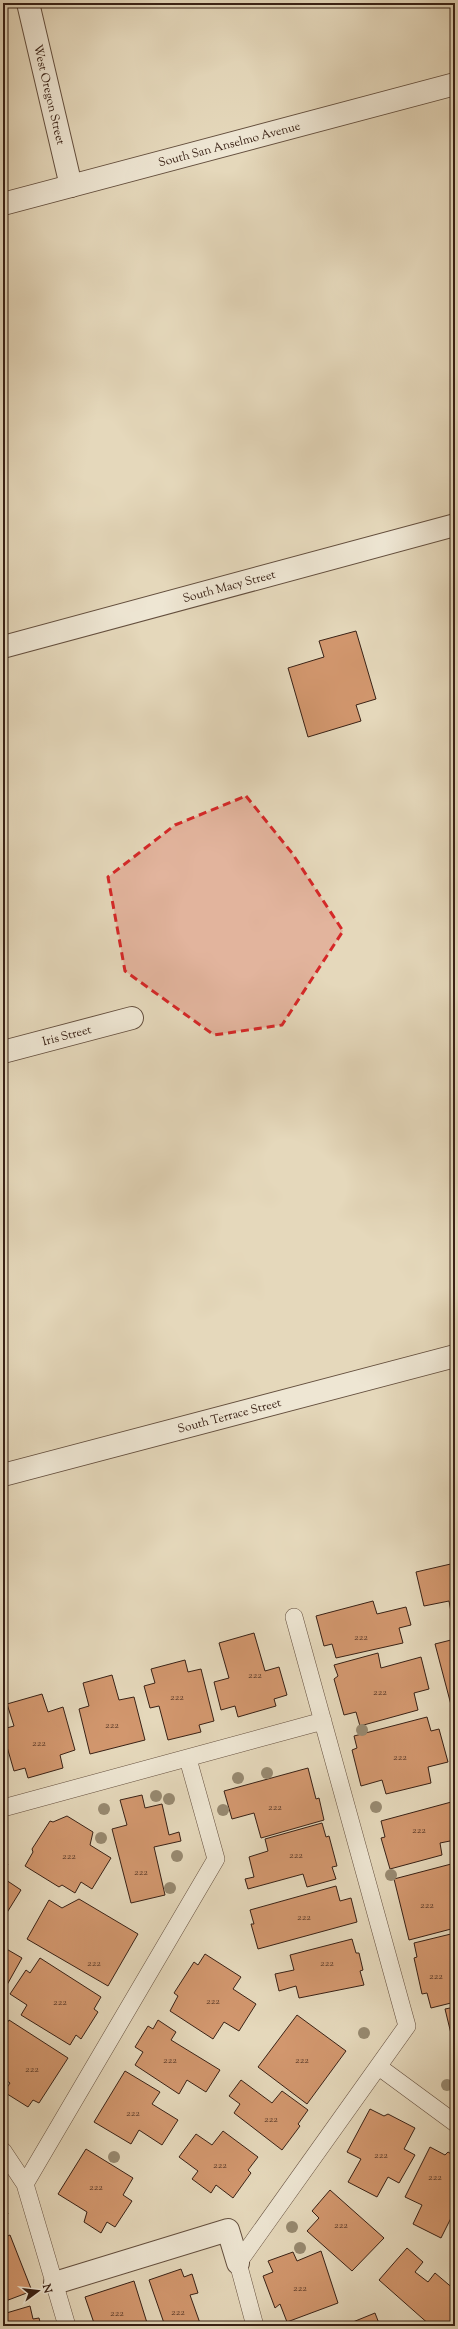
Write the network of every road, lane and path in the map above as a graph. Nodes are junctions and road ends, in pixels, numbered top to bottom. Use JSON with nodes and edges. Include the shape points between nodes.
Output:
{"nodes":[{"id":1,"x":28,"y":3,"type":"edge"},
{"id":2,"x":455,"y":84,"type":"edge"},
{"id":3,"x":71,"y":186,"type":"junction"},
{"id":4,"x":3,"y":204,"type":"edge"},
{"id":5,"x":455,"y":525,"type":"edge"},
{"id":6,"x":3,"y":648,"type":"edge"},
{"id":7,"x":132,"y":1018,"type":"dead end"},
{"id":8,"x":3,"y":1052,"type":"edge"},
{"id":9,"x":455,"y":1356,"type":"edge"},
{"id":10,"x":3,"y":1475,"type":"edge"},
{"id":11,"x":294,"y":1617,"type":"dead end"},
{"id":12,"x":323,"y":1721,"type":"junction"},
{"id":13,"x":188,"y":1759,"type":"junction"},
{"id":14,"x":3,"y":1808,"type":"edge"},
{"id":15,"x":380,"y":2067,"type":"junction"},
{"id":16,"x":455,"y":2123,"type":"edge"},
{"id":17,"x":3,"y":2151,"type":"edge"},
{"id":18,"x":25,"y":2184,"type":"junction"},
{"id":19,"x":238,"y":2263,"type":"junction"},
{"id":20,"x":55,"y":2283,"type":"junction"},
{"id":21,"x":67,"y":2326,"type":"edge"},
{"id":22,"x":255,"y":2326,"type":"edge"}],
"edges":[{"from":1,"to":3,"type":"street","name":"West Oregon Street"},
{"from":2,"to":3,"type":"street","name":"South San Anselmo Avenue"},
{"from":3,"to":4,"type":"street","name":"South San Anselmo Avenue"},
{"from":5,"to":6,"type":"street","name":"South Macy Street"},
{"from":7,"to":8,"type":"street","name":"Iris Street"},
{"from":9,"to":10,"type":"street","name":"South Terrace Street"},
{"from":11,"to":12,"type":"lane"},
{"from":12,"to":13,"type":"lane"},
{"from":12,"to":15,"type":"lane","via":[[407,2026]]},
{"from":13,"to":14,"type":"lane"},
{"from":13,"to":18,"type":"lane","via":[[216,1859]]},
{"from":15,"to":16,"type":"lane"},
{"from":15,"to":19,"type":"lane"},
{"from":17,"to":18,"type":"lane"},
{"from":18,"to":20,"type":"lane"},
{"from":19,"to":20,"type":"street","via":[[228,2230]]},
{"from":19,"to":22,"type":"lane"},
{"from":20,"to":21,"type":"lane"}]}
